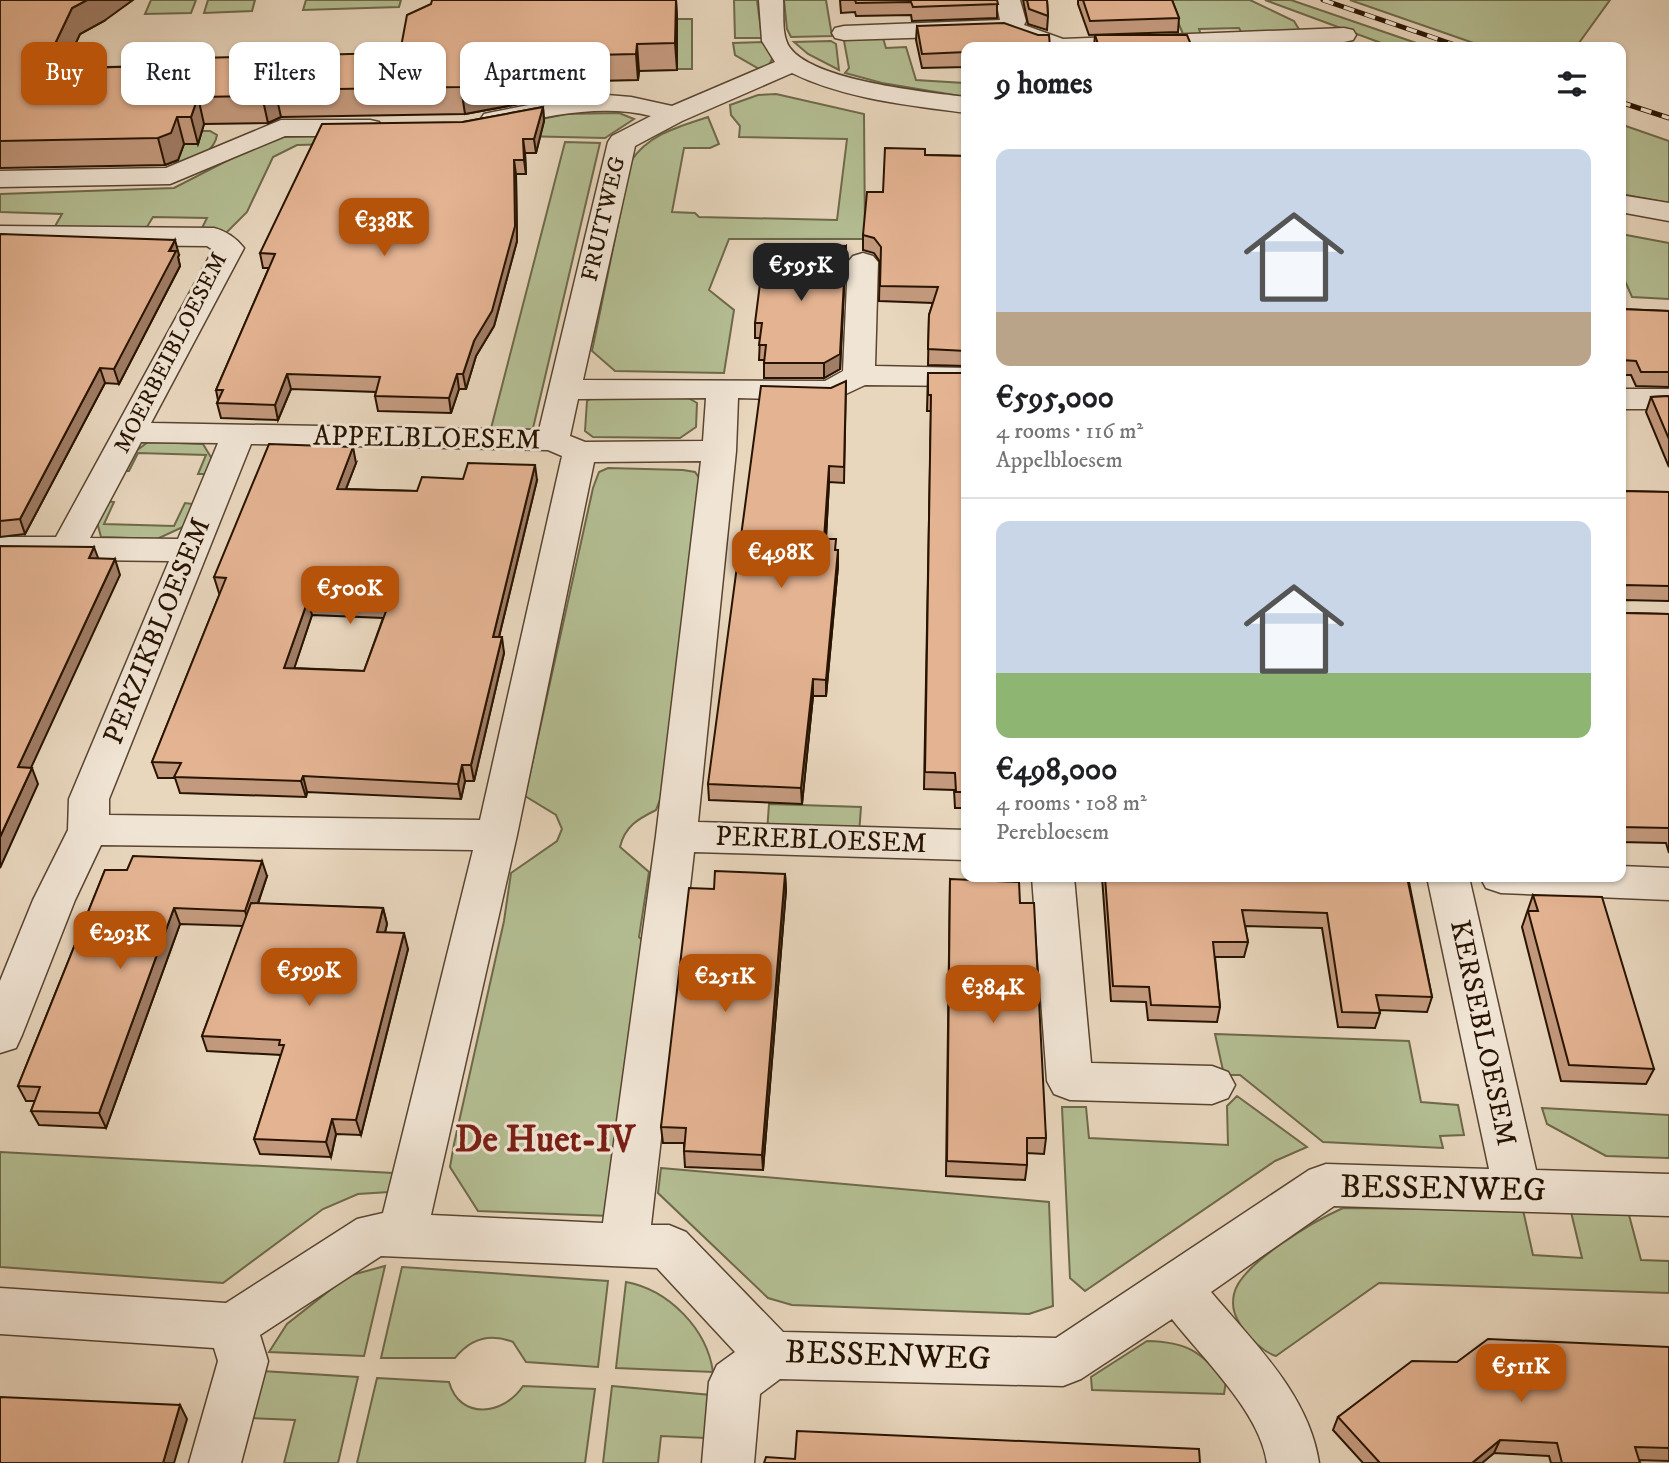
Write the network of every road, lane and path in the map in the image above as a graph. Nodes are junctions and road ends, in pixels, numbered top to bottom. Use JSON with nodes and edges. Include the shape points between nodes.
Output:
{"nodes":[{"id":1,"x":771,"y":0,"type":"edge"},
{"id":2,"x":1008,"y":0,"type":"edge"},
{"id":3,"x":1006,"y":27,"type":"junction"},
{"id":4,"x":844,"y":33,"type":"dead end"},
{"id":5,"x":1344,"y":34,"type":"dead end"},
{"id":6,"x":1047,"y":42,"type":"edge"},
{"id":7,"x":1170,"y":42,"type":"edge"},
{"id":8,"x":794,"y":63,"type":"junction"},
{"id":9,"x":961,"y":104,"type":"edge"},
{"id":10,"x":673,"y":116,"type":"junction"},
{"id":11,"x":465,"y":125,"type":"edge"},
{"id":12,"x":393,"y":128,"type":"edge"},
{"id":13,"x":0,"y":179,"type":"edge"},
{"id":14,"x":1626,"y":204,"type":"edge"},
{"id":15,"x":1669,"y":212,"type":"edge"},
{"id":16,"x":0,"y":235,"type":"edge"},
{"id":17,"x":863,"y":262,"type":"dead end"},
{"id":18,"x":859,"y":375,"type":"junction"},
{"id":19,"x":961,"y":377,"type":"edge"},
{"id":20,"x":722,"y":388,"type":"junction"},
{"id":21,"x":565,"y":390,"type":"junction"},
{"id":22,"x":1626,"y":398,"type":"edge"},
{"id":23,"x":1669,"y":399,"type":"edge"},
{"id":24,"x":132,"y":432,"type":"junction"},
{"id":25,"x":238,"y":435,"type":"junction"},
{"id":26,"x":567,"y":446,"type":"junction"},
{"id":27,"x":719,"y":451,"type":"junction"},
{"id":28,"x":0,"y":548,"type":"edge"},
{"id":29,"x":66,"y":549,"type":"junction"},
{"id":30,"x":188,"y":550,"type":"junction"},
{"id":31,"x":88,"y":830,"type":"junction"},
{"id":32,"x":497,"y":835,"type":"junction"},
{"id":33,"x":676,"y":836,"type":"junction"},
{"id":34,"x":961,"y":845,"type":"edge"},
{"id":35,"x":1626,"y":880,"type":"edge"},
{"id":36,"x":1053,"y":882,"type":"edge"},
{"id":37,"x":1449,"y":882,"type":"edge"},
{"id":38,"x":1669,"y":884,"type":"edge"},
{"id":39,"x":0,"y":1035,"type":"edge"},
{"id":40,"x":1212,"y":1085,"type":"dead end"},
{"id":41,"x":1517,"y":1189,"type":"junction"},
{"id":42,"x":1669,"y":1195,"type":"edge"},
{"id":43,"x":402,"y":1236,"type":"junction"},
{"id":44,"x":624,"y":1245,"type":"junction"},
{"id":45,"x":1177,"y":1288,"type":"junction"},
{"id":46,"x":0,"y":1311,"type":"edge"},
{"id":47,"x":232,"y":1326,"type":"junction"},
{"id":48,"x":772,"y":1355,"type":"junction"},
{"id":49,"x":215,"y":1463,"type":"edge"},
{"id":50,"x":729,"y":1463,"type":"edge"},
{"id":51,"x":1293,"y":1463,"type":"edge"}],
"edges":[{"from":1,"to":8,"type":"street","via":[[773,40],[780,53]]},
{"from":2,"to":3,"type":"street","via":[[1014,21]]},
{"from":3,"to":4,"type":"street"},
{"from":3,"to":6,"type":"street"},
{"from":5,"to":7,"type":"street"},
{"from":8,"to":9,"type":"street","via":[[850,84]]},
{"from":8,"to":10,"type":"street","name":"FRUITWEG"},
{"from":10,"to":11,"type":"street","via":[[653,106],[571,105]]},
{"from":10,"to":21,"type":"street","name":"FRUITWEG","via":[[622,142]]},
{"from":12,"to":13,"type":"street","via":[[281,128],[170,176]]},
{"from":14,"to":15,"type":"street"},
{"from":16,"to":24,"type":"street","name":"MOERBEIBLOESEM","via":[[214,237],[229,248]]},
{"from":17,"to":18,"type":"street"},
{"from":18,"to":19,"type":"street","name":"APPELBLOESEM"},
{"from":18,"to":20,"type":"street","name":"APPELBLOESEM","via":[[831,391]]},
{"from":20,"to":21,"type":"street","name":"APPELBLOESEM"},
{"from":20,"to":27,"type":"street","name":"PEREBLOESEM"},
{"from":21,"to":26,"type":"street","name":"FRUITWEG"},
{"from":22,"to":23,"type":"street"},
{"from":24,"to":25,"type":"street","name":"APPELBLOESEM"},
{"from":24,"to":29,"type":"street","name":"MOERBEIBLOESEM"},
{"from":25,"to":26,"type":"street","name":"APPELBLOESEM"},
{"from":25,"to":30,"type":"street","name":"PERZIKBLOESEM"},
{"from":26,"to":27,"type":"street","name":"APPELBLOESEM"},
{"from":26,"to":32,"type":"street"},
{"from":27,"to":33,"type":"street","name":"PEREBLOESEM"},
{"from":28,"to":29,"type":"street"},
{"from":29,"to":30,"type":"street"},
{"from":30,"to":31,"type":"street","name":"PERZIKBLOESEM","via":[[89,799]]},
{"from":31,"to":32,"type":"street"},
{"from":31,"to":39,"type":"street","name":"PERZIKBLOESEM","via":[[54,900]]},
{"from":32,"to":43,"type":"street"},
{"from":33,"to":34,"type":"street","name":"PEREBLOESEM"},
{"from":33,"to":44,"type":"street","name":"PEREBLOESEM"},
{"from":35,"to":38,"type":"street"},
{"from":36,"to":40,"type":"street","via":[[1069,1081]]},
{"from":37,"to":41,"type":"street","name":"KERSEBLOESEM"},
{"from":41,"to":42,"type":"street","name":"BESSENWEG"},
{"from":41,"to":45,"type":"street","name":"BESSENWEG","via":[[1326,1185]]},
{"from":43,"to":44,"type":"street","name":"BESSENWEG"},
{"from":43,"to":47,"type":"street","name":"BESSENWEG","via":[[374,1234]]},
{"from":44,"to":48,"type":"street","name":"BESSENWEG","via":[[669,1247]]},
{"from":45,"to":48,"type":"street","name":"BESSENWEG","via":[[1063,1362]]},
{"from":45,"to":51,"type":"street","via":[[1258,1387],[1289,1434]]},
{"from":46,"to":47,"type":"street"},
{"from":47,"to":49,"type":"street","via":[[243,1361]]},
{"from":48,"to":50,"type":"street","via":[[735,1382]]}]}
